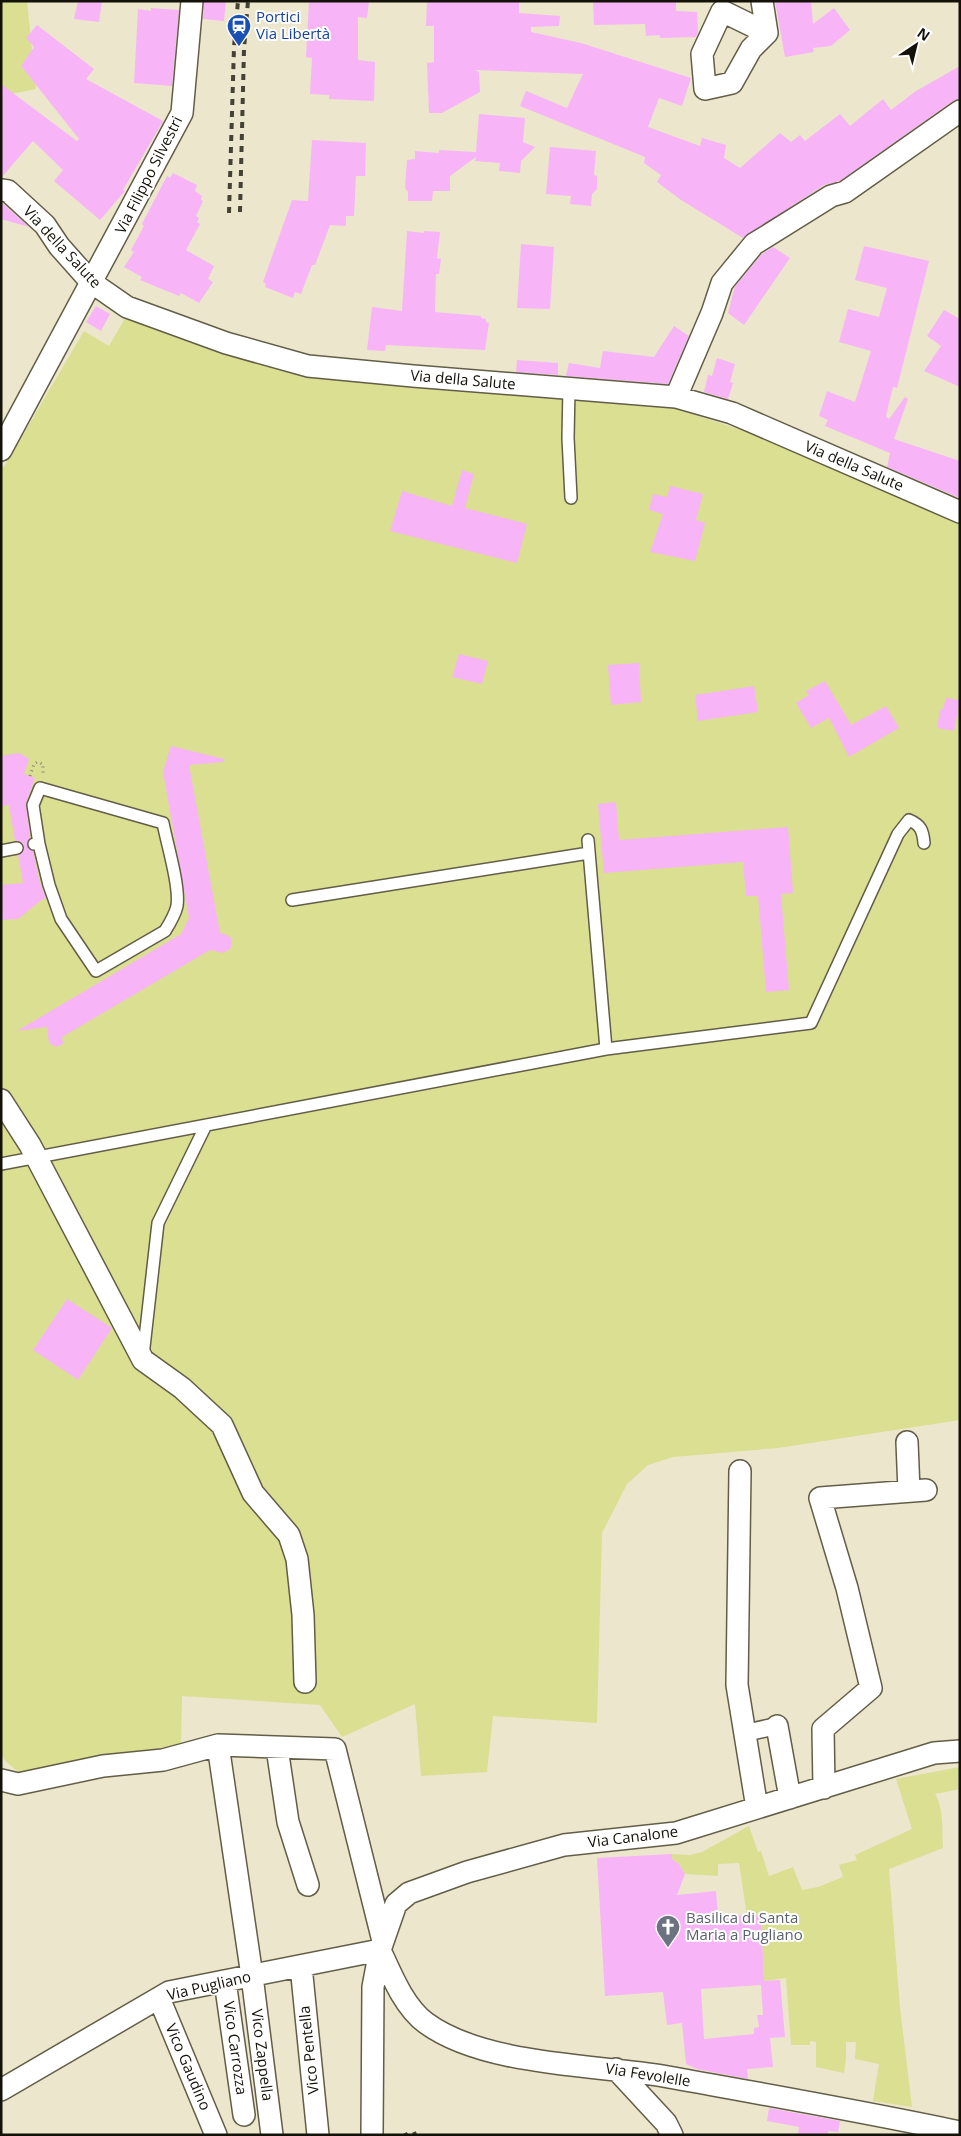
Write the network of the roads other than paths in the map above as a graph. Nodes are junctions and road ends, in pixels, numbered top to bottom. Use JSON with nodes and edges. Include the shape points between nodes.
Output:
{"nodes":[{"id":1,"x":192,"y":1,"type":"edge"},
{"id":2,"x":762,"y":1,"type":"edge"},
{"id":3,"x":767,"y":33,"type":"dead end"},
{"id":4,"x":960,"y":111,"type":"edge"},
{"id":5,"x":1,"y":190,"type":"edge"},
{"id":6,"x":91,"y":282,"type":"junction"},
{"id":7,"x":569,"y":388,"type":"junction"},
{"id":8,"x":676,"y":397,"type":"junction"},
{"id":9,"x":1,"y":450,"type":"edge"},
{"id":10,"x":571,"y":498,"type":"dead end"},
{"id":11,"x":960,"y":512,"type":"edge"},
{"id":12,"x":40,"y":788,"type":"joint"},
{"id":13,"x":588,"y":840,"type":"dead end"},
{"id":14,"x":924,"y":843,"type":"dead end"},
{"id":15,"x":16,"y":848,"type":"dead end"},
{"id":16,"x":1,"y":851,"type":"edge"},
{"id":17,"x":589,"y":853,"type":"junction"},
{"id":18,"x":292,"y":900,"type":"dead end"},
{"id":19,"x":606,"y":1050,"type":"junction"},
{"id":20,"x":1,"y":1100,"type":"edge"},
{"id":21,"x":206,"y":1125,"type":"junction"},
{"id":22,"x":36,"y":1157,"type":"junction"},
{"id":23,"x":1,"y":1164,"type":"edge"},
{"id":24,"x":143,"y":1360,"type":"junction"},
{"id":25,"x":907,"y":1442,"type":"dead end"},
{"id":26,"x":740,"y":1471,"type":"dead end"},
{"id":27,"x":305,"y":1682,"type":"dead end"},
{"id":28,"x":777,"y":1726,"type":"joint"},
{"id":29,"x":745,"y":1733,"type":"junction"},
{"id":30,"x":218,"y":1745,"type":"junction"},
{"id":31,"x":277,"y":1748,"type":"junction"},
{"id":32,"x":960,"y":1751,"type":"edge"},
{"id":33,"x":1,"y":1780,"type":"edge"},
{"id":34,"x":824,"y":1788,"type":"junction"},
{"id":35,"x":790,"y":1798,"type":"junction"},
{"id":36,"x":757,"y":1808,"type":"junction"},
{"id":37,"x":308,"y":1885,"type":"dead end"},
{"id":38,"x":382,"y":1946,"type":"junction"},
{"id":39,"x":301,"y":1966,"type":"junction"},
{"id":40,"x":252,"y":1976,"type":"junction"},
{"id":41,"x":225,"y":1982,"type":"junction"},
{"id":42,"x":159,"y":1998,"type":"junction"},
{"id":43,"x":616,"y":2069,"type":"junction"},
{"id":44,"x":1,"y":2090,"type":"edge"},
{"id":45,"x":244,"y":2115,"type":"dead end"},
{"id":46,"x":959,"y":2133,"type":"edge"},
{"id":47,"x":216,"y":2135,"type":"edge"},
{"id":48,"x":272,"y":2135,"type":"edge"},
{"id":49,"x":318,"y":2135,"type":"edge"},
{"id":50,"x":372,"y":2135,"type":"edge"},
{"id":51,"x":672,"y":2135,"type":"edge"}],
"edges":[{"from":1,"to":6,"type":"street","name":"Via Filippo Silvestri","via":[[182,113]]},
{"from":2,"to":3,"type":"street"},
{"from":4,"to":8,"type":"street","via":[[845,192],[831,196],[754,244],[722,283]]},
{"from":5,"to":6,"type":"street","name":"Via della Salute","via":[[8,191],[46,225],[59,246]]},
{"from":6,"to":7,"type":"street","name":"Via della Salute","via":[[126,306],[226,343],[308,366]]},
{"from":6,"to":9,"type":"street","name":"Via Filippo Silvestri"},
{"from":7,"to":8,"type":"street","name":"Via della Salute"},
{"from":7,"to":10,"type":"lane"},
{"from":8,"to":11,"type":"street","name":"Via della Salute","via":[[732,413]]},
{"from":12,"to":12,"type":"lane","via":[[163,823],[177,891],[172,920],[165,931],[96,971],[61,919],[36,844],[33,805]]},
{"from":13,"to":17,"type":"lane"},
{"from":14,"to":19,"type":"lane","via":[[918,824],[909,820],[898,834],[811,1023]]},
{"from":15,"to":16,"type":"lane"},
{"from":17,"to":18,"type":"lane"},
{"from":17,"to":19,"type":"lane"},
{"from":19,"to":21,"type":"lane"},
{"from":20,"to":22,"type":"street"},
{"from":21,"to":22,"type":"lane"},
{"from":21,"to":24,"type":"lane","via":[[158,1223]]},
{"from":22,"to":23,"type":"lane"},
{"from":22,"to":24,"type":"street"},
{"from":24,"to":27,"type":"street","via":[[182,1388],[222,1425],[254,1493],[289,1535],[297,1560],[303,1615]]},
{"from":25,"to":34,"type":"street","via":[[917,1490],[820,1498],[847,1588],[871,1688],[823,1729]]},
{"from":26,"to":29,"type":"street","via":[[737,1685]]},
{"from":28,"to":29,"type":"street"},
{"from":28,"to":35,"type":"street"},
{"from":29,"to":36,"type":"street"},
{"from":30,"to":31,"type":"street"},
{"from":30,"to":33,"type":"street","via":[[163,1760],[103,1766],[18,1784]]},
{"from":30,"to":40,"type":"street","name":"Vico Zappella"},
{"from":31,"to":37,"type":"street","via":[[288,1822]]},
{"from":31,"to":38,"type":"street","via":[[335,1749]]},
{"from":32,"to":34,"type":"street","name":"Via Canalone","via":[[934,1753]]},
{"from":34,"to":35,"type":"street","name":"Via Canalone"},
{"from":35,"to":36,"type":"street","name":"Via Canalone"},
{"from":36,"to":38,"type":"street","name":"Via Canalone","via":[[676,1833],[564,1845],[409,1892],[396,1904]]},
{"from":38,"to":39,"type":"street","name":"Via Pugliano"},
{"from":38,"to":43,"type":"street","name":"Via Fevolelle","via":[[402,1996],[425,2023],[462,2042],[513,2056]]},
{"from":38,"to":50,"type":"street","via":[[373,1987]]},
{"from":39,"to":40,"type":"street","name":"Via Pugliano"},
{"from":39,"to":49,"type":"street","name":"Vico Pentella"},
{"from":40,"to":41,"type":"street","name":"Via Pugliano"},
{"from":40,"to":48,"type":"street","name":"Vico Zappella"},
{"from":41,"to":42,"type":"street","name":"Via Pugliano","via":[[170,1992]]},
{"from":41,"to":45,"type":"street","name":"Vico Carrozza"},
{"from":42,"to":44,"type":"street","name":"Via Pugliano"},
{"from":42,"to":47,"type":"street","name":"Vico Gaudino"},
{"from":43,"to":46,"type":"street","name":"Via Fevolelle"},
{"from":43,"to":51,"type":"street","via":[[666,2123]]}]}
